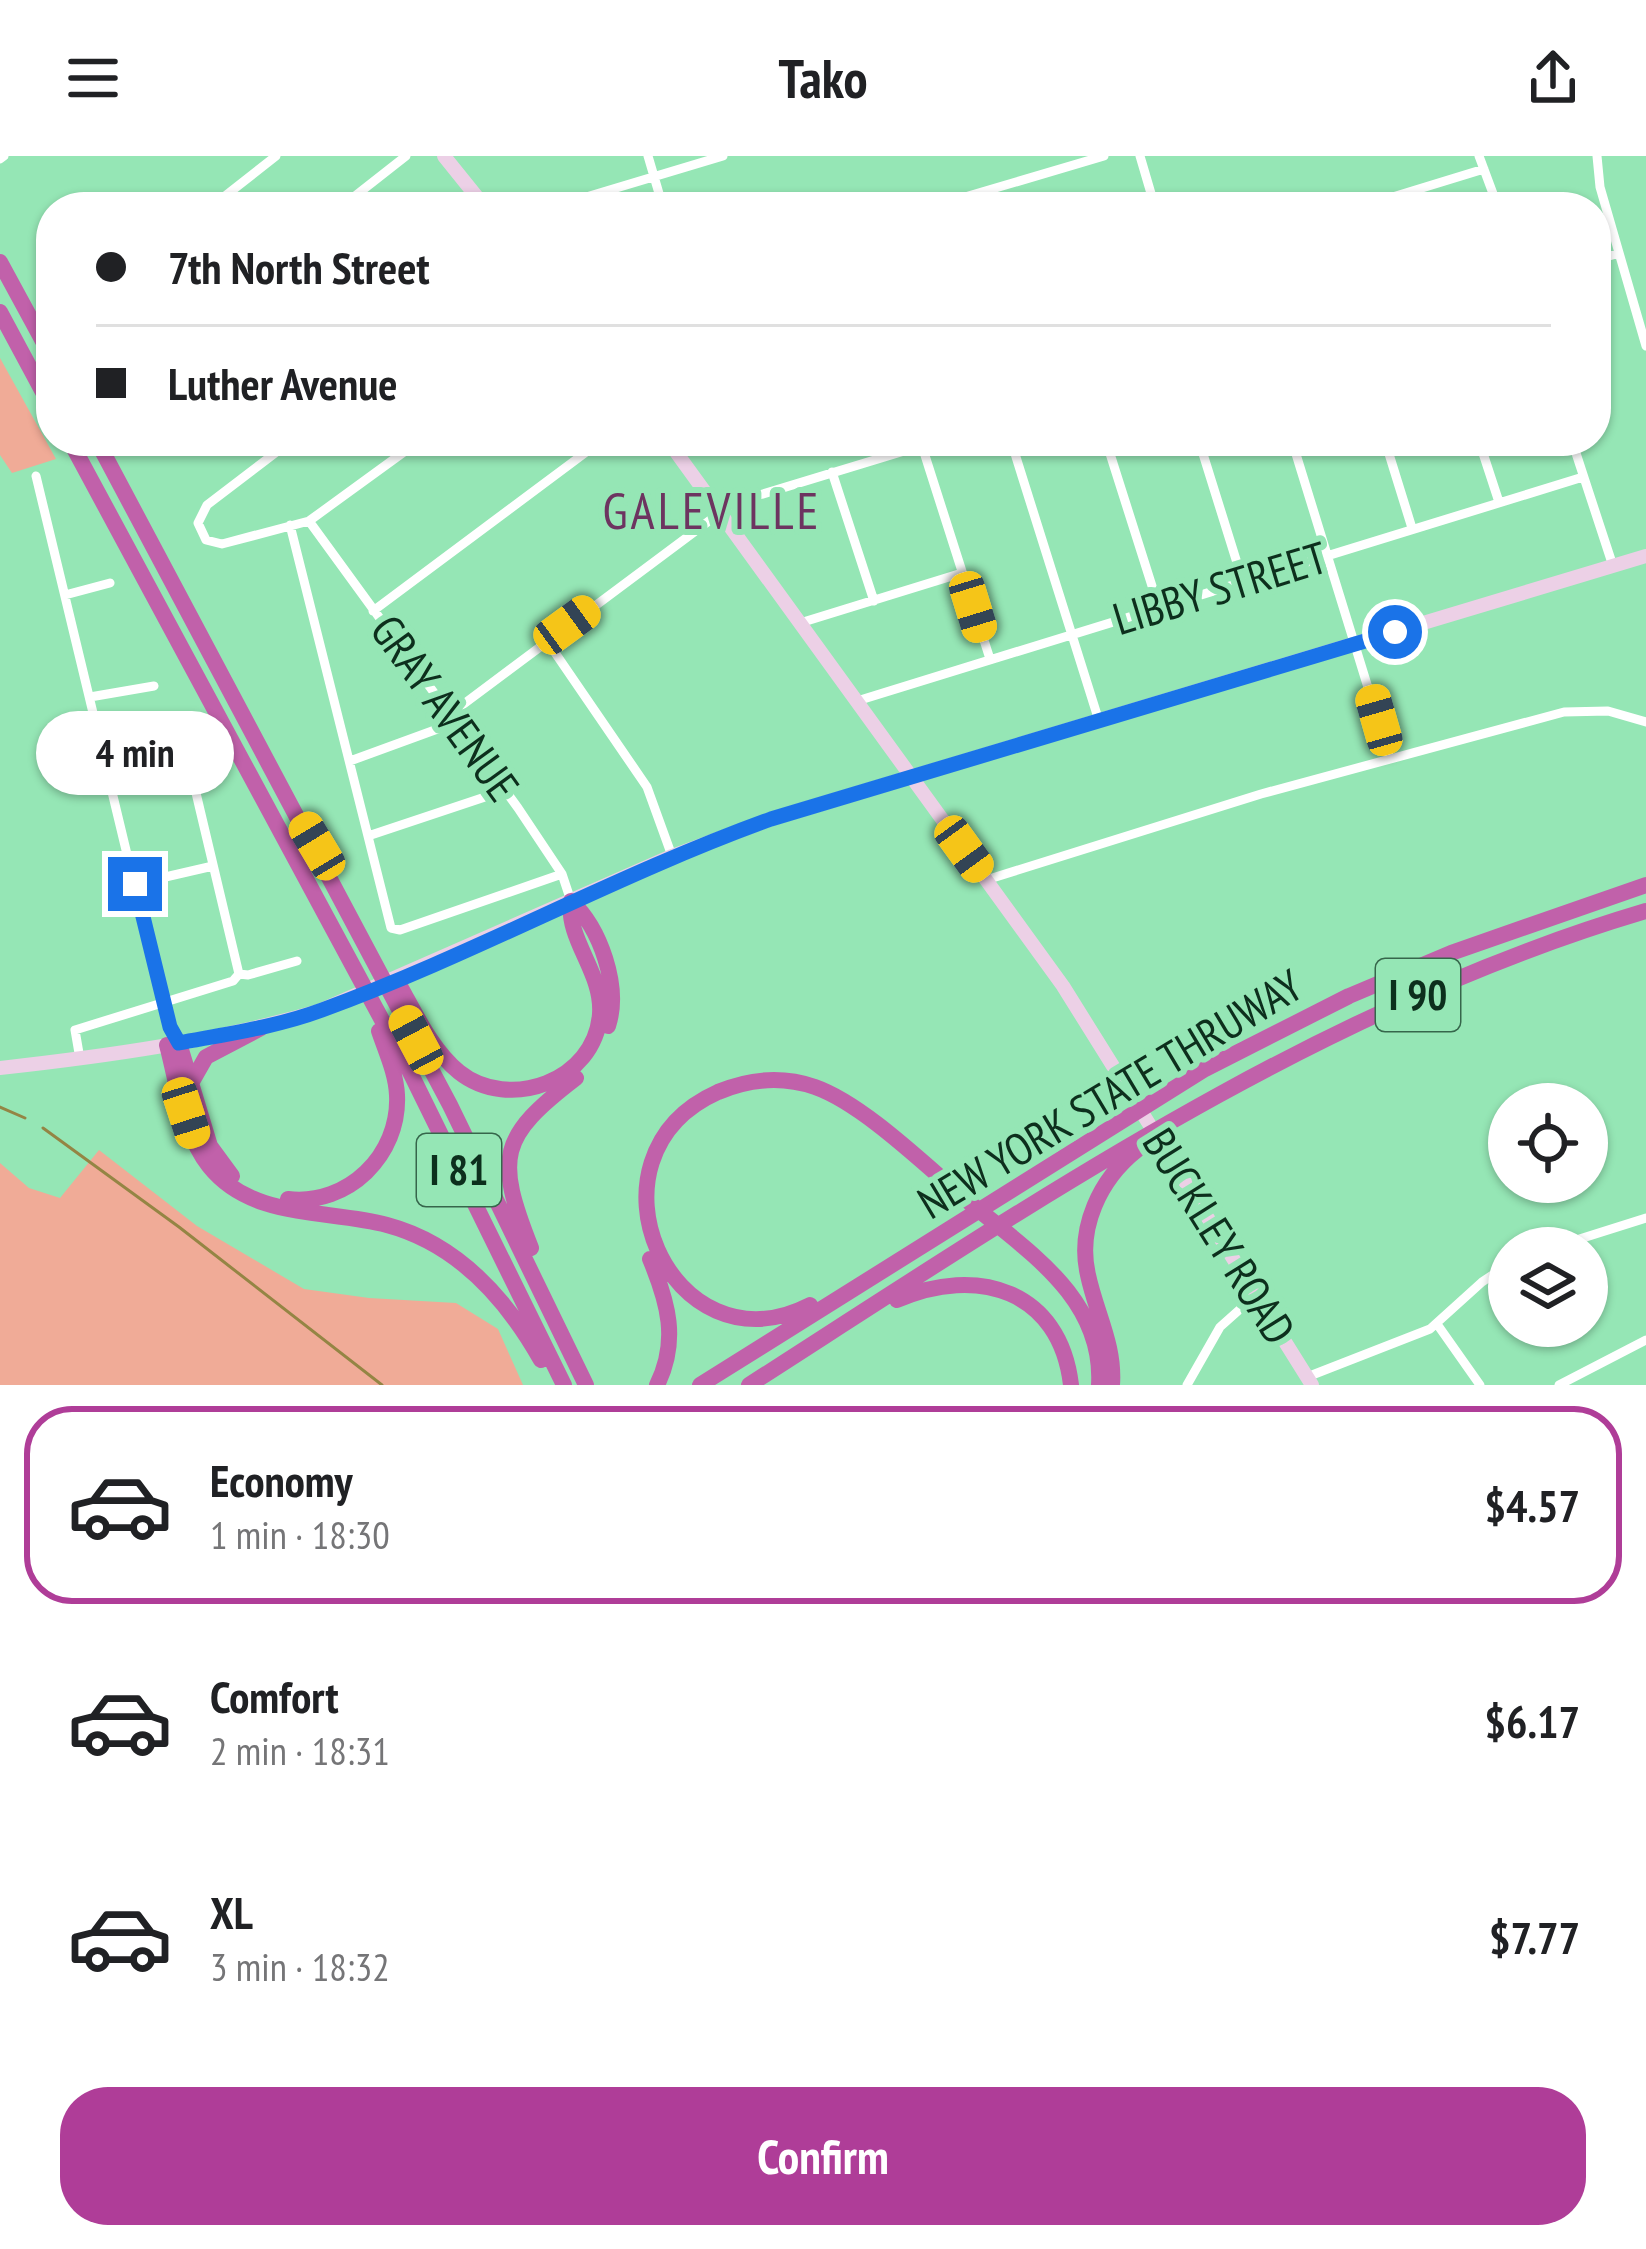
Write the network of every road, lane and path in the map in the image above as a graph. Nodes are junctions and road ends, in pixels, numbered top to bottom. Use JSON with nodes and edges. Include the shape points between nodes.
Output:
{"nodes":[{"id":1,"x":276,"y":156,"type":"edge"},
{"id":2,"x":406,"y":156,"type":"edge"},
{"id":3,"x":444,"y":156,"type":"edge"},
{"id":4,"x":648,"y":156,"type":"edge"},
{"id":5,"x":724,"y":156,"type":"edge"},
{"id":6,"x":1103,"y":156,"type":"edge"},
{"id":7,"x":1140,"y":156,"type":"edge"},
{"id":8,"x":1479,"y":156,"type":"edge"},
{"id":9,"x":1598,"y":156,"type":"edge"},
{"id":10,"x":1484,"y":169,"type":"junction"},
{"id":11,"x":654,"y":177,"type":"junction"},
{"id":12,"x":230,"y":192,"type":"edge"},
{"id":13,"x":360,"y":192,"type":"edge"},
{"id":14,"x":469,"y":192,"type":"edge"},
{"id":15,"x":604,"y":192,"type":"edge"},
{"id":16,"x":658,"y":192,"type":"edge"},
{"id":17,"x":982,"y":192,"type":"edge"},
{"id":18,"x":1151,"y":192,"type":"edge"},
{"id":19,"x":1409,"y":192,"type":"edge"},
{"id":20,"x":1492,"y":192,"type":"edge"},
{"id":21,"x":1601,"y":192,"type":"edge"},
{"id":22,"x":1611,"y":225,"type":"edge"},
{"id":23,"x":1619,"y":253,"type":"junction"},
{"id":24,"x":1611,"y":255,"type":"edge"},
{"id":25,"x":0,"y":262,"type":"edge"},
{"id":26,"x":0,"y":312,"type":"edge"},
{"id":27,"x":36,"y":328,"type":"edge"},
{"id":28,"x":1646,"y":346,"type":"edge"},
{"id":29,"x":36,"y":379,"type":"edge"},
{"id":30,"x":78,"y":456,"type":"edge"},
{"id":31,"x":105,"y":456,"type":"edge"},
{"id":32,"x":272,"y":456,"type":"edge"},
{"id":33,"x":398,"y":456,"type":"edge"},
{"id":34,"x":581,"y":456,"type":"edge"},
{"id":35,"x":679,"y":456,"type":"edge"},
{"id":36,"x":887,"y":456,"type":"edge"},
{"id":37,"x":925,"y":456,"type":"edge"},
{"id":38,"x":1017,"y":456,"type":"edge"},
{"id":39,"x":1111,"y":456,"type":"edge"},
{"id":40,"x":1204,"y":456,"type":"edge"},
{"id":41,"x":1297,"y":456,"type":"edge"},
{"id":42,"x":1390,"y":456,"type":"edge"},
{"id":43,"x":1484,"y":456,"type":"edge"},
{"id":44,"x":1577,"y":456,"type":"edge"},
{"id":45,"x":832,"y":472,"type":"junction"},
{"id":46,"x":36,"y":476,"type":"dead end"},
{"id":47,"x":1583,"y":477,"type":"junction"},
{"id":48,"x":1499,"y":502,"type":"junction"},
{"id":49,"x":719,"y":512,"type":"junction"},
{"id":50,"x":309,"y":521,"type":"junction"},
{"id":51,"x":290,"y":525,"type":"junction"},
{"id":52,"x":1412,"y":528,"type":"junction"},
{"id":53,"x":1328,"y":555,"type":"junction"},
{"id":54,"x":1646,"y":556,"type":"edge"},
{"id":55,"x":1613,"y":566,"type":"junction"},
{"id":56,"x":962,"y":573,"type":"junction"},
{"id":57,"x":1244,"y":582,"type":"junction"},
{"id":58,"x":110,"y":583,"type":"dead end"},
{"id":59,"x":64,"y":595,"type":"junction"},
{"id":60,"x":874,"y":601,"type":"junction"},
{"id":61,"x":1159,"y":608,"type":"junction"},
{"id":62,"x":374,"y":611,"type":"junction"},
{"id":63,"x":800,"y":623,"type":"junction"},
{"id":64,"x":1072,"y":634,"type":"junction"},
{"id":65,"x":547,"y":641,"type":"junction"},
{"id":66,"x":1357,"y":643,"type":"junction"},
{"id":67,"x":990,"y":659,"type":"junction"},
{"id":68,"x":154,"y":686,"type":"dead end"},
{"id":69,"x":90,"y":697,"type":"junction"},
{"id":70,"x":856,"y":700,"type":"junction"},
{"id":71,"x":451,"y":719,"type":"junction"},
{"id":72,"x":1099,"y":721,"type":"junction"},
{"id":73,"x":1646,"y":722,"type":"edge"},
{"id":74,"x":187,"y":755,"type":"dead end"},
{"id":75,"x":1390,"y":759,"type":"junction"},
{"id":76,"x":350,"y":761,"type":"junction"},
{"id":77,"x":911,"y":777,"type":"junction"},
{"id":78,"x":502,"y":790,"type":"junction"},
{"id":79,"x":294,"y":807,"type":"junction"},
{"id":80,"x":368,"y":836,"type":"junction"},
{"id":81,"x":673,"y":856,"type":"junction"},
{"id":82,"x":213,"y":866,"type":"junction"},
{"id":83,"x":562,"y":874,"type":"junction"},
{"id":84,"x":986,"y":880,"type":"junction"},
{"id":85,"x":135,"y":884,"type":"junction"},
{"id":86,"x":1646,"y":885,"type":"edge"},
{"id":87,"x":571,"y":901,"type":"junction"},
{"id":88,"x":1646,"y":911,"type":"edge"},
{"id":89,"x":350,"y":958,"type":"junction"},
{"id":90,"x":297,"y":961,"type":"dead end"},
{"id":91,"x":239,"y":974,"type":"junction"},
{"id":92,"x":164,"y":1001,"type":"junction"},
{"id":93,"x":261,"y":1028,"type":"junction"},
{"id":94,"x":172,"y":1038,"type":"junction"},
{"id":95,"x":80,"y":1059,"type":"junction"},
{"id":96,"x":0,"y":1068,"type":"edge"},
{"id":97,"x":190,"y":1085,"type":"junction"},
{"id":98,"x":1201,"y":1104,"type":"junction"},
{"id":99,"x":954,"y":1184,"type":"junction"},
{"id":100,"x":1646,"y":1217,"type":"edge"},
{"id":101,"x":1608,"y":1230,"type":"edge"},
{"id":102,"x":1025,"y":1243,"type":"junction"},
{"id":103,"x":871,"y":1278,"type":"junction"},
{"id":104,"x":1488,"y":1278,"type":"edge"},
{"id":105,"x":1257,"y":1294,"type":"junction"},
{"id":106,"x":1437,"y":1324,"type":"junction"},
{"id":107,"x":836,"y":1329,"type":"junction"},
{"id":108,"x":1107,"y":1338,"type":"junction"},
{"id":109,"x":1646,"y":1340,"type":"edge"},
{"id":110,"x":1309,"y":1381,"type":"edge"},
{"id":111,"x":554,"y":1385,"type":"edge"},
{"id":112,"x":564,"y":1385,"type":"edge"},
{"id":113,"x":588,"y":1385,"type":"edge"},
{"id":114,"x":657,"y":1385,"type":"edge"},
{"id":115,"x":700,"y":1385,"type":"edge"},
{"id":116,"x":749,"y":1385,"type":"edge"},
{"id":117,"x":1071,"y":1385,"type":"edge"},
{"id":118,"x":1099,"y":1385,"type":"edge"},
{"id":119,"x":1112,"y":1385,"type":"edge"},
{"id":120,"x":1187,"y":1385,"type":"edge"},
{"id":121,"x":1480,"y":1385,"type":"edge"},
{"id":122,"x":1559,"y":1385,"type":"edge"}],
"edges":[{"from":1,"to":12,"type":"street"},
{"from":2,"to":13,"type":"street"},
{"from":3,"to":14,"type":"street"},
{"from":4,"to":11,"type":"street"},
{"from":5,"to":11,"type":"street"},
{"from":6,"to":17,"type":"street"},
{"from":7,"to":18,"type":"street"},
{"from":8,"to":10,"type":"street"},
{"from":9,"to":21,"type":"street"},
{"from":10,"to":19,"type":"street"},
{"from":10,"to":20,"type":"street"},
{"from":11,"to":15,"type":"street"},
{"from":11,"to":16,"type":"street"},
{"from":22,"to":23,"type":"street"},
{"from":23,"to":24,"type":"street"},
{"from":23,"to":28,"type":"street"},
{"from":25,"to":27,"type":"highway"},
{"from":26,"to":29,"type":"highway"},
{"from":30,"to":89,"type":"highway","number":"I 81"},
{"from":31,"to":79,"type":"highway","number":"I 81"},
{"from":32,"to":51,"type":"street","via":[[203,509],[200,533],[220,545]]},
{"from":33,"to":50,"type":"street"},
{"from":34,"to":62,"type":"street"},
{"from":35,"to":49,"type":"street","name":"BUCKLEY ROAD"},
{"from":36,"to":45,"type":"street"},
{"from":37,"to":56,"type":"street"},
{"from":38,"to":64,"type":"street"},
{"from":39,"to":61,"type":"street"},
{"from":40,"to":57,"type":"street"},
{"from":41,"to":53,"type":"street"},
{"from":42,"to":52,"type":"street"},
{"from":43,"to":48,"type":"street"},
{"from":44,"to":47,"type":"street"},
{"from":45,"to":49,"type":"street"},
{"from":45,"to":60,"type":"street"},
{"from":46,"to":59,"type":"street"},
{"from":47,"to":48,"type":"street","name":"LIBBY STREET"},
{"from":47,"to":55,"type":"street"},
{"from":48,"to":52,"type":"street","name":"LIBBY STREET"},
{"from":49,"to":63,"type":"street","name":"BUCKLEY ROAD"},
{"from":49,"to":65,"type":"street"},
{"from":50,"to":51,"type":"street"},
{"from":50,"to":62,"type":"street","name":"GRAY AVENUE"},
{"from":51,"to":76,"type":"street"},
{"from":52,"to":53,"type":"street","name":"LIBBY STREET"},
{"from":53,"to":57,"type":"street","name":"LIBBY STREET"},
{"from":53,"to":66,"type":"street"},
{"from":54,"to":55,"type":"street"},
{"from":55,"to":66,"type":"street"},
{"from":56,"to":60,"type":"street"},
{"from":56,"to":67,"type":"street"},
{"from":57,"to":61,"type":"street","name":"LIBBY STREET"},
{"from":58,"to":59,"type":"street"},
{"from":59,"to":69,"type":"street"},
{"from":60,"to":63,"type":"street"},
{"from":61,"to":64,"type":"street","name":"LIBBY STREET"},
{"from":62,"to":71,"type":"street","name":"GRAY AVENUE"},
{"from":63,"to":70,"type":"street","name":"BUCKLEY ROAD"},
{"from":64,"to":67,"type":"street","name":"LIBBY STREET"},
{"from":64,"to":72,"type":"street"},
{"from":65,"to":71,"type":"street"},
{"from":65,"to":81,"type":"street","via":[[647,788]]},
{"from":66,"to":72,"type":"street"},
{"from":66,"to":75,"type":"street"},
{"from":67,"to":70,"type":"street","name":"LIBBY STREET"},
{"from":68,"to":69,"type":"street"},
{"from":69,"to":85,"type":"street"},
{"from":70,"to":77,"type":"street","name":"BUCKLEY ROAD"},
{"from":71,"to":76,"type":"street"},
{"from":71,"to":78,"type":"street","name":"GRAY AVENUE"},
{"from":72,"to":77,"type":"street"},
{"from":73,"to":75,"type":"street","via":[[1608,711],[1564,712]]},
{"from":74,"to":82,"type":"street"},
{"from":75,"to":84,"type":"street"},
{"from":76,"to":80,"type":"street"},
{"from":77,"to":81,"type":"street"},
{"from":77,"to":84,"type":"street","name":"BUCKLEY ROAD"},
{"from":78,"to":80,"type":"street"},
{"from":78,"to":83,"type":"street","name":"GRAY AVENUE"},
{"from":79,"to":87,"type":"highway","via":[[435,1045],[484,1085],[521,1091],[547,1084],[590,1046],[600,994],[569,917]]},
{"from":79,"to":113,"type":"highway","number":"I 81"},
{"from":80,"to":83,"type":"street","via":[[388,923],[397,931]]},
{"from":81,"to":87,"type":"street"},
{"from":82,"to":85,"type":"street"},
{"from":82,"to":91,"type":"street"},
{"from":83,"to":87,"type":"street","name":"GRAY AVENUE"},
{"from":84,"to":105,"type":"street","name":"BUCKLEY ROAD","via":[[1063,986]]},
{"from":85,"to":92,"type":"street"},
{"from":86,"to":103,"type":"highway","name":"NEW YORK STATE THRUWAY","number":"I 90","via":[[1451,953],[1283,1028]]},
{"from":87,"to":93,"type":"street"},
{"from":87,"to":113,"type":"highway","via":[[584,912],[611,978],[611,1018],[584,1070],[520,1126],[508,1174]]},
{"from":88,"to":98,"type":"highway","name":"NEW YORK STATE THRUWAY","number":"I 90","via":[[1453,978]]},
{"from":89,"to":97,"type":"highway","via":[[397,1093],[385,1148],[356,1181],[297,1201],[247,1187],[210,1146]]},
{"from":89,"to":112,"type":"highway","number":"I 81"},
{"from":90,"to":91,"type":"street"},
{"from":91,"to":92,"type":"street"},
{"from":92,"to":94,"type":"street"},
{"from":92,"to":95,"type":"street","via":[[76,1030]]},
{"from":93,"to":94,"type":"street"},
{"from":93,"to":97,"type":"highway","via":[[206,1058]]},
{"from":94,"to":95,"type":"street"},
{"from":94,"to":97,"type":"highway"},
{"from":94,"to":111,"type":"highway","via":[[194,1138],[224,1181],[271,1206],[388,1225],[436,1244],[511,1312]]},
{"from":95,"to":96,"type":"street"},
{"from":98,"to":107,"type":"highway","name":"NEW YORK STATE THRUWAY","number":"I 90"},
{"from":98,"to":108,"type":"highway","via":[[1131,1155],[1095,1203],[1087,1271]]},
{"from":99,"to":102,"type":"highway"},
{"from":99,"to":103,"type":"highway","via":[[835,1096],[803,1083],[761,1081],[721,1091],[665,1137],[648,1176],[647,1219],[661,1261],[688,1293],[740,1317],[776,1317]]},
{"from":99,"to":114,"type":"highway","via":[[868,1106],[823,1079],[761,1071],[686,1100],[652,1143],[637,1195],[641,1237],[669,1310],[668,1362]]},
{"from":100,"to":101,"type":"street"},
{"from":102,"to":108,"type":"highway","via":[[1075,1283]]},
{"from":102,"to":118,"type":"highway","via":[[1085,1315]]},
{"from":103,"to":115,"type":"highway","name":"NEW YORK STATE THRUWAY","number":"I 90"},
{"from":104,"to":106,"type":"street"},
{"from":105,"to":110,"type":"street","name":"BUCKLEY ROAD"},
{"from":105,"to":120,"type":"street","via":[[1220,1327]]},
{"from":106,"to":110,"type":"street"},
{"from":106,"to":121,"type":"street"},
{"from":107,"to":116,"type":"highway","name":"NEW YORK STATE THRUWAY","number":"I 90"},
{"from":107,"to":117,"type":"highway","via":[[914,1293],[980,1284],[1039,1313],[1061,1345]]},
{"from":108,"to":119,"type":"highway"},
{"from":109,"to":122,"type":"street"}]}
